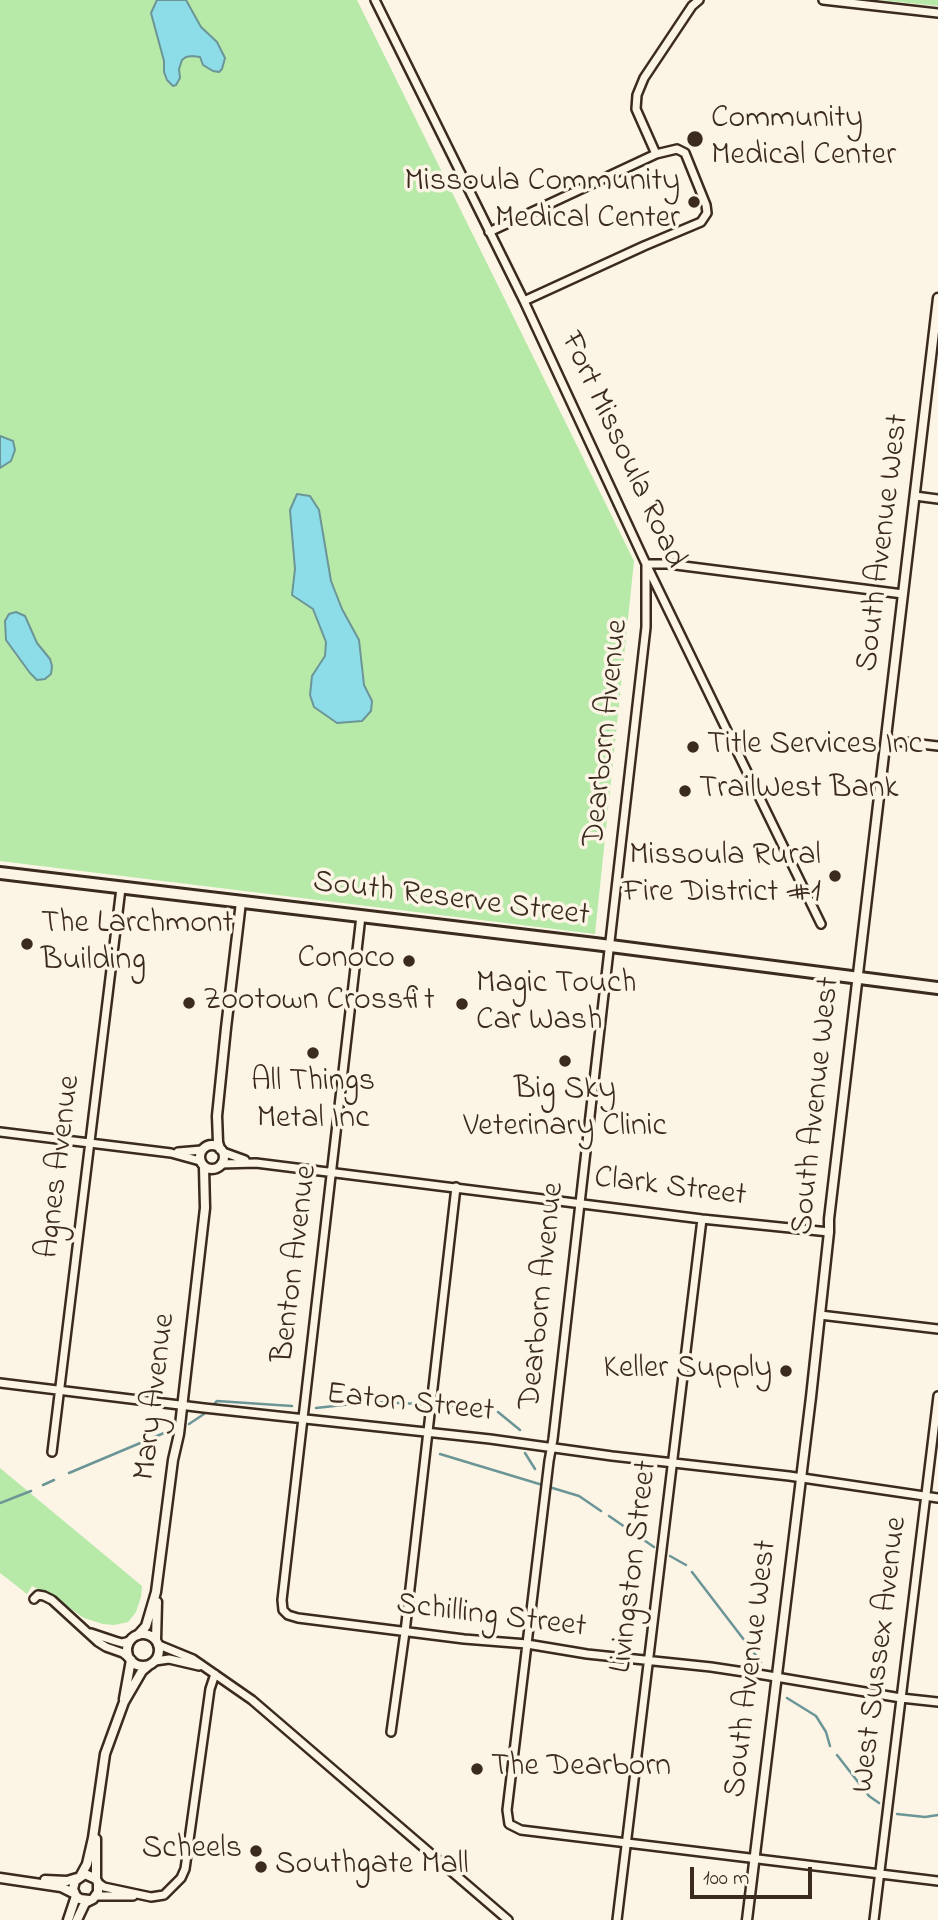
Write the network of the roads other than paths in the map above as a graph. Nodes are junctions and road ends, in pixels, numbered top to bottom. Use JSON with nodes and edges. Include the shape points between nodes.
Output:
{"nodes":[{"id":1,"x":374,"y":0,"type":"edge"},
{"id":2,"x":699,"y":0,"type":"edge"},
{"id":3,"x":823,"y":0,"type":"edge"},
{"id":4,"x":938,"y":13,"type":"edge"},
{"id":5,"x":656,"y":154,"type":"junction"},
{"id":6,"x":489,"y":232,"type":"junction"},
{"id":7,"x":938,"y":298,"type":"edge"},
{"id":8,"x":524,"y":301,"type":"junction"},
{"id":9,"x":915,"y":496,"type":"junction"},
{"id":10,"x":938,"y":499,"type":"edge"},
{"id":11,"x":646,"y":564,"type":"junction"},
{"id":12,"x":903,"y":594,"type":"junction"},
{"id":13,"x":886,"y":740,"type":"junction"},
{"id":14,"x":938,"y":746,"type":"edge"},
{"id":15,"x":0,"y":873,"type":"edge"},
{"id":16,"x":121,"y":888,"type":"junction"},
{"id":17,"x":241,"y":902,"type":"junction"},
{"id":18,"x":361,"y":916,"type":"junction"},
{"id":19,"x":821,"y":924,"type":"dead end"},
{"id":20,"x":609,"y":946,"type":"junction"},
{"id":21,"x":857,"y":978,"type":"junction"},
{"id":22,"x":938,"y":988,"type":"edge"},
{"id":23,"x":217,"y":1116,"type":"junction"},
{"id":24,"x":0,"y":1132,"type":"edge"},
{"id":25,"x":89,"y":1144,"type":"junction"},
{"id":26,"x":204,"y":1149,"type":"junction"},
{"id":27,"x":221,"y":1151,"type":"junction"},
{"id":28,"x":171,"y":1153,"type":"junction"},
{"id":29,"x":256,"y":1163,"type":"junction"},
{"id":30,"x":202,"y":1164,"type":"junction"},
{"id":31,"x":218,"y":1167,"type":"junction"},
{"id":32,"x":332,"y":1173,"type":"junction"},
{"id":33,"x":456,"y":1187,"type":"junction"},
{"id":34,"x":579,"y":1203,"type":"junction"},
{"id":35,"x":205,"y":1208,"type":"junction"},
{"id":36,"x":702,"y":1219,"type":"junction"},
{"id":37,"x":829,"y":1233,"type":"junction"},
{"id":38,"x":820,"y":1315,"type":"junction"},
{"id":39,"x":938,"y":1329,"type":"edge"},
{"id":40,"x":0,"y":1383,"type":"edge"},
{"id":41,"x":58,"y":1390,"type":"junction"},
{"id":42,"x":938,"y":1396,"type":"edge"},
{"id":43,"x":182,"y":1405,"type":"junction"},
{"id":44,"x":304,"y":1418,"type":"junction"},
{"id":45,"x":427,"y":1432,"type":"junction"},
{"id":46,"x":552,"y":1447,"type":"junction"},
{"id":47,"x":52,"y":1452,"type":"dead end"},
{"id":48,"x":673,"y":1464,"type":"junction"},
{"id":49,"x":801,"y":1478,"type":"junction"},
{"id":50,"x":926,"y":1497,"type":"junction"},
{"id":51,"x":938,"y":1498,"type":"edge"},
{"id":52,"x":156,"y":1592,"type":"junction"},
{"id":53,"x":34,"y":1598,"type":"dead end"},
{"id":54,"x":288,"y":1615,"type":"joint"},
{"id":55,"x":87,"y":1631,"type":"junction"},
{"id":56,"x":405,"y":1632,"type":"junction"},
{"id":57,"x":134,"y":1638,"type":"junction"},
{"id":58,"x":158,"y":1643,"type":"junction"},
{"id":59,"x":527,"y":1644,"type":"junction"},
{"id":60,"x":130,"y":1659,"type":"junction"},
{"id":61,"x":650,"y":1660,"type":"junction"},
{"id":62,"x":152,"y":1663,"type":"junction"},
{"id":63,"x":215,"y":1674,"type":"junction"},
{"id":64,"x":776,"y":1677,"type":"junction"},
{"id":65,"x":901,"y":1698,"type":"junction"},
{"id":66,"x":938,"y":1702,"type":"edge"},
{"id":67,"x":123,"y":1705,"type":"junction"},
{"id":68,"x":391,"y":1732,"type":"dead end"},
{"id":69,"x":95,"y":1823,"type":"junction"},
{"id":70,"x":627,"y":1842,"type":"junction"},
{"id":71,"x":754,"y":1858,"type":"junction"},
{"id":72,"x":879,"y":1873,"type":"junction"},
{"id":73,"x":79,"y":1876,"type":"junction"},
{"id":74,"x":0,"y":1878,"type":"edge"},
{"id":75,"x":24,"y":1881,"type":"junction"},
{"id":76,"x":97,"y":1881,"type":"junction"},
{"id":77,"x":938,"y":1881,"type":"edge"},
{"id":78,"x":75,"y":1895,"type":"junction"},
{"id":79,"x":141,"y":1896,"type":"junction"},
{"id":80,"x":92,"y":1898,"type":"junction"},
{"id":81,"x":68,"y":1920,"type":"edge"},
{"id":82,"x":77,"y":1920,"type":"edge"},
{"id":83,"x":508,"y":1920,"type":"edge"},
{"id":84,"x":617,"y":1920,"type":"edge"},
{"id":85,"x":747,"y":1920,"type":"edge"},
{"id":86,"x":874,"y":1920,"type":"edge"}],
"edges":[{"from":1,"to":6,"type":"street","name":"Fort Missoula Road"},
{"from":2,"to":5,"type":"street","via":[[637,95],[636,109]]},
{"from":3,"to":4,"type":"street"},
{"from":5,"to":6,"type":"street"},
{"from":5,"to":8,"type":"street","via":[[677,149],[685,153],[706,205],[701,222]]},
{"from":6,"to":8,"type":"street","name":"Fort Missoula Road"},
{"from":7,"to":9,"type":"street","name":"South Avenue West"},
{"from":8,"to":11,"type":"street","name":"Fort Missoula Road"},
{"from":9,"to":10,"type":"street"},
{"from":9,"to":12,"type":"street","name":"South Avenue West"},
{"from":11,"to":12,"type":"street"},
{"from":11,"to":19,"type":"street","name":"Fort Missoula Road"},
{"from":11,"to":20,"type":"street","name":"Dearborn Avenue","via":[[646,627]]},
{"from":12,"to":13,"type":"street","name":"South Avenue West"},
{"from":13,"to":14,"type":"street"},
{"from":13,"to":21,"type":"street","name":"South Avenue West"},
{"from":15,"to":16,"type":"highway","name":"South Reserve Street"},
{"from":16,"to":17,"type":"highway","name":"South Reserve Street"},
{"from":16,"to":25,"type":"street","name":"Agnes Avenue"},
{"from":17,"to":18,"type":"highway","name":"South Reserve Street"},
{"from":17,"to":23,"type":"street"},
{"from":18,"to":20,"type":"highway","name":"South Reserve Street"},
{"from":18,"to":32,"type":"street","name":"Benton Avenue"},
{"from":20,"to":21,"type":"highway","name":"South Reserve Street"},
{"from":20,"to":34,"type":"street","name":"Dearborn Avenue"},
{"from":21,"to":22,"type":"highway","name":"South Reserve Street"},
{"from":21,"to":37,"type":"street","name":"South Avenue West"},
{"from":23,"to":26,"type":"street"},
{"from":23,"to":27,"type":"street"},
{"from":24,"to":25,"type":"street"},
{"from":25,"to":28,"type":"street"},
{"from":25,"to":41,"type":"street","name":"Agnes Avenue"},
{"from":26,"to":27,"type":"street","via":[[213,1145]]},
{"from":26,"to":28,"type":"street"},
{"from":26,"to":30,"type":"street"},
{"from":27,"to":29,"type":"street"},
{"from":27,"to":31,"type":"street","via":[[223,1160]]},
{"from":28,"to":30,"type":"street"},
{"from":29,"to":31,"type":"street"},
{"from":29,"to":32,"type":"street","name":"Clark Street"},
{"from":30,"to":31,"type":"street"},
{"from":30,"to":35,"type":"street","name":"Mary Avenue"},
{"from":31,"to":35,"type":"street","name":"Mary Avenue"},
{"from":32,"to":33,"type":"street","name":"Clark Street"},
{"from":32,"to":44,"type":"street","name":"Benton Avenue"},
{"from":33,"to":34,"type":"street","name":"Clark Street"},
{"from":33,"to":45,"type":"street"},
{"from":34,"to":36,"type":"street","name":"Clark Street"},
{"from":34,"to":46,"type":"street","name":"Dearborn Avenue"},
{"from":35,"to":43,"type":"street","name":"Mary Avenue"},
{"from":36,"to":37,"type":"street","name":"Clark Street"},
{"from":36,"to":48,"type":"street","name":"Livingston Street"},
{"from":37,"to":38,"type":"street","name":"South Avenue West"},
{"from":38,"to":39,"type":"street"},
{"from":38,"to":49,"type":"street","name":"South Avenue West"},
{"from":40,"to":41,"type":"street","name":"Eaton Street"},
{"from":41,"to":43,"type":"street","name":"Eaton Street"},
{"from":41,"to":47,"type":"street","name":"Agnes Avenue"},
{"from":42,"to":50,"type":"street","name":"West Sussex Avenue"},
{"from":43,"to":44,"type":"street","name":"Eaton Street"},
{"from":43,"to":52,"type":"street","name":"Mary Avenue"},
{"from":44,"to":45,"type":"street","name":"Eaton Street"},
{"from":44,"to":54,"type":"street","name":"Benton Avenue","via":[[282,1600]]},
{"from":45,"to":46,"type":"street","name":"Eaton Street"},
{"from":45,"to":56,"type":"street"},
{"from":46,"to":48,"type":"street","name":"Eaton Street"},
{"from":46,"to":59,"type":"street","name":"Dearborn Avenue"},
{"from":48,"to":49,"type":"street","name":"Eaton Street"},
{"from":48,"to":61,"type":"street","name":"Livingston Street"},
{"from":49,"to":50,"type":"street","name":"Eaton Street"},
{"from":49,"to":64,"type":"street","name":"South Avenue West"},
{"from":50,"to":51,"type":"street","name":"Eaton Street"},
{"from":50,"to":65,"type":"street","name":"West Sussex Avenue"},
{"from":52,"to":57,"type":"street","name":"Mary Avenue","via":[[146,1626]]},
{"from":52,"to":58,"type":"street","name":"Mary Avenue"},
{"from":53,"to":55,"type":"street","via":[[52,1600]]},
{"from":54,"to":56,"type":"street","name":"Schilling Street"},
{"from":55,"to":57,"type":"street","via":[[115,1642]]},
{"from":55,"to":60,"type":"street","via":[[97,1642]]},
{"from":56,"to":59,"type":"street","name":"Schilling Street"},
{"from":56,"to":68,"type":"street"},
{"from":57,"to":58,"type":"street","via":[[148,1635]]},
{"from":57,"to":60,"type":"street","via":[[127,1649]]},
{"from":58,"to":62,"type":"street","via":[[158,1657]]},
{"from":58,"to":63,"type":"street","via":[[193,1658]]},
{"from":59,"to":61,"type":"street","name":"Schilling Street"},
{"from":59,"to":70,"type":"street","name":"Dearborn Avenue","via":[[509,1824],[521,1830]]},
{"from":60,"to":62,"type":"street","via":[[139,1666]]},
{"from":60,"to":67,"type":"street"},
{"from":61,"to":64,"type":"street","name":"Schilling Street"},
{"from":61,"to":70,"type":"street","name":"Livingston Street"},
{"from":62,"to":63,"type":"street","via":[[175,1660]]},
{"from":62,"to":67,"type":"street","via":[[142,1671]]},
{"from":63,"to":79,"type":"street","via":[[209,1689],[186,1869],[164,1895]]},
{"from":63,"to":83,"type":"street","via":[[252,1700]]},
{"from":64,"to":65,"type":"street","name":"Schilling Street"},
{"from":64,"to":71,"type":"street","name":"South Avenue West"},
{"from":65,"to":66,"type":"street","name":"Schilling Street"},
{"from":65,"to":72,"type":"street","name":"West Sussex Avenue"},
{"from":67,"to":69,"type":"street","via":[[105,1754]]},
{"from":69,"to":73,"type":"street","via":[[87,1864]]},
{"from":69,"to":76,"type":"street"},
{"from":70,"to":71,"type":"street"},
{"from":70,"to":84,"type":"street","name":"Livingston Street"},
{"from":71,"to":72,"type":"street"},
{"from":71,"to":85,"type":"street","name":"South Avenue West"},
{"from":72,"to":77,"type":"street"},
{"from":72,"to":86,"type":"street","name":"West Sussex Avenue"},
{"from":73,"to":75,"type":"street","via":[[67,1881]]},
{"from":73,"to":76,"type":"street","via":[[89,1875]]},
{"from":73,"to":78,"type":"street","via":[[73,1885]]},
{"from":74,"to":75,"type":"street"},
{"from":75,"to":78,"type":"street","via":[[61,1887]]},
{"from":76,"to":79,"type":"street"},
{"from":76,"to":80,"type":"street","via":[[98,1892]]},
{"from":78,"to":80,"type":"street"},
{"from":78,"to":81,"type":"street"},
{"from":79,"to":80,"type":"street"},
{"from":80,"to":82,"type":"street"}]}
